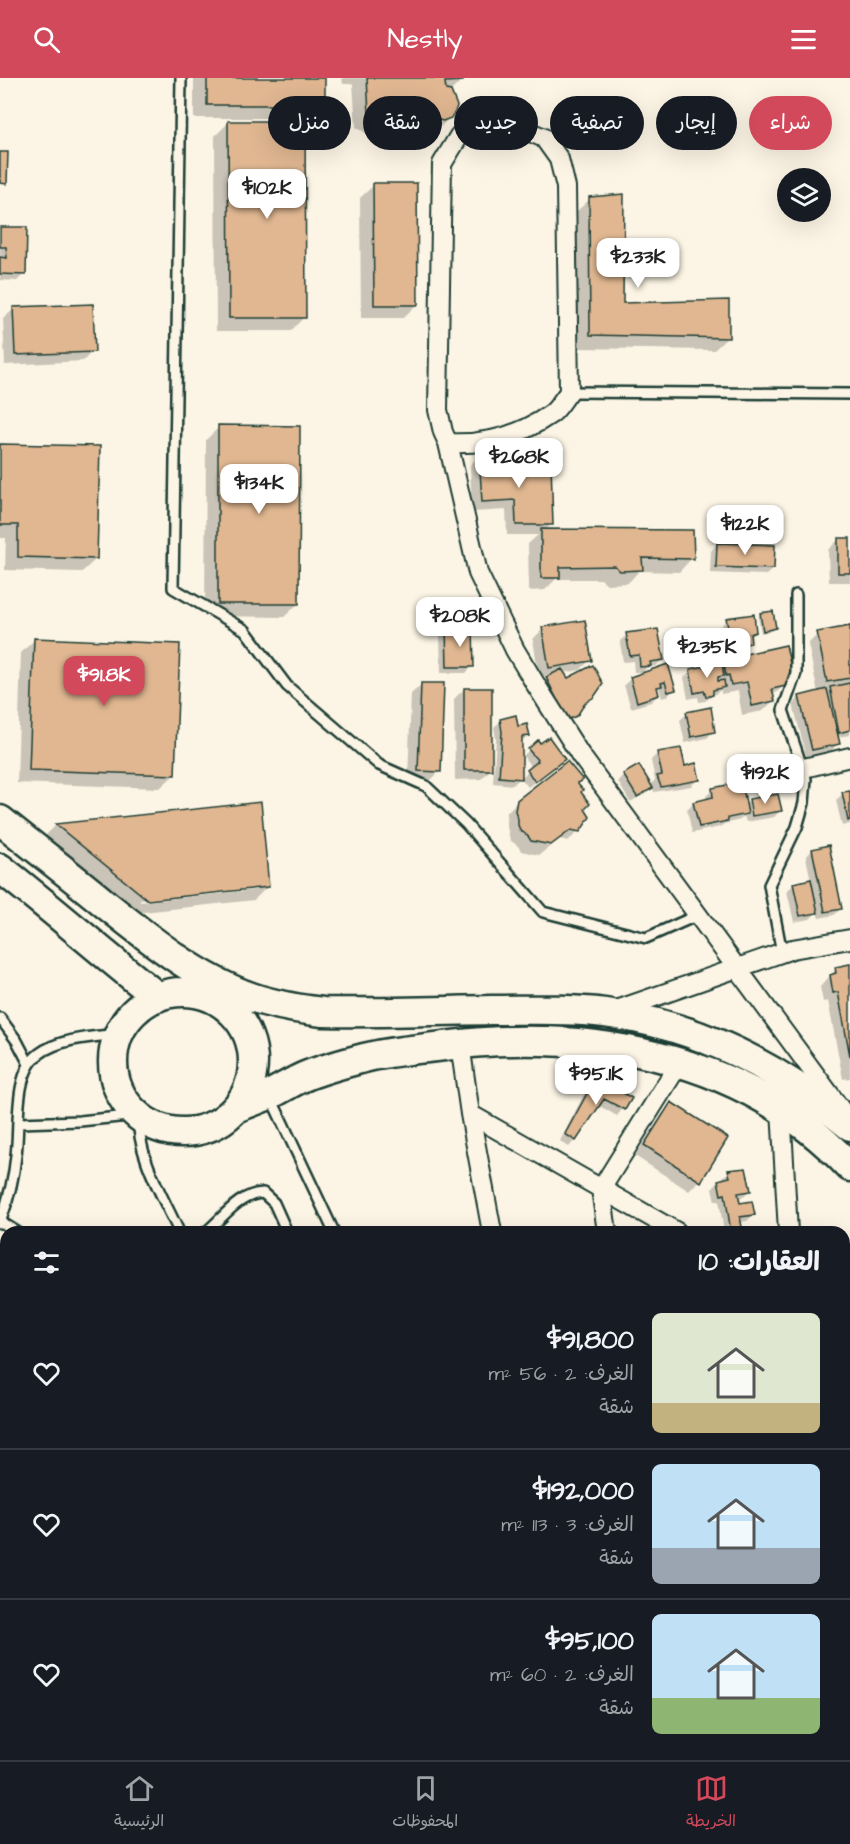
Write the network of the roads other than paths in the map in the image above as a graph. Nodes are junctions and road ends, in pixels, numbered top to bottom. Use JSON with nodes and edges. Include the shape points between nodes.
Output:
{"nodes":[{"id":1,"x":181,"y":78,"type":"edge"},
{"id":2,"x":569,"y":392,"type":"junction"},
{"id":3,"x":850,"y":394,"type":"edge"},
{"id":4,"x":448,"y":443,"type":"junction"},
{"id":5,"x":796,"y":595,"type":"dead end"},
{"id":6,"x":850,"y":757,"type":"edge"},
{"id":7,"x":804,"y":768,"type":"junction"},
{"id":8,"x":0,"y":820,"type":"edge"},
{"id":9,"x":0,"y":868,"type":"edge"},
{"id":10,"x":698,"y":915,"type":"junction"},
{"id":11,"x":850,"y":939,"type":"edge"},
{"id":12,"x":782,"y":953,"type":"junction"},
{"id":13,"x":739,"y":969,"type":"junction"},
{"id":14,"x":158,"y":997,"type":"junction"},
{"id":15,"x":607,"y":1013,"type":"junction"},
{"id":16,"x":0,"y":1018,"type":"edge"},
{"id":17,"x":120,"y":1034,"type":"junction"},
{"id":18,"x":460,"y":1044,"type":"junction"},
{"id":19,"x":680,"y":1062,"type":"junction"},
{"id":20,"x":29,"y":1064,"type":"junction"},
{"id":21,"x":269,"y":1095,"type":"junction"},
{"id":22,"x":238,"y":1107,"type":"junction"},
{"id":23,"x":781,"y":1109,"type":"junction"},
{"id":24,"x":470,"y":1114,"type":"junction"},
{"id":25,"x":138,"y":1115,"type":"junction"},
{"id":26,"x":19,"y":1123,"type":"junction"},
{"id":27,"x":850,"y":1124,"type":"edge"},
{"id":28,"x":850,"y":1167,"type":"edge"},
{"id":29,"x":602,"y":1188,"type":"junction"},
{"id":30,"x":0,"y":1222,"type":"edge"},
{"id":31,"x":176,"y":1226,"type":"edge"},
{"id":32,"x":213,"y":1226,"type":"edge"},
{"id":33,"x":284,"y":1226,"type":"edge"},
{"id":34,"x":331,"y":1226,"type":"edge"},
{"id":35,"x":491,"y":1226,"type":"edge"},
{"id":36,"x":606,"y":1226,"type":"edge"},
{"id":37,"x":667,"y":1226,"type":"edge"},
{"id":38,"x":788,"y":1226,"type":"edge"}],
"edges":[{"from":1,"to":10,"type":"lane","via":[[173,588],[245,630],[287,686],[379,765],[426,786],[466,824],[543,912],[646,938]]},
{"from":2,"to":3,"type":"lane"},
{"from":2,"to":4,"type":"street","via":[[553,413],[509,436],[477,443]]},
{"from":2,"to":4,"type":"street","via":[[566,187],[559,159],[544,138],[512,124],[483,127],[459,136],[442,164],[438,410]]},
{"from":4,"to":10,"type":"street","via":[[477,573],[515,650],[581,756]]},
{"from":5,"to":7,"type":"lane","via":[[796,673],[783,710]]},
{"from":6,"to":7,"type":"street"},
{"from":7,"to":12,"type":"lane","via":[[804,803],[798,826],[769,885]]},
{"from":8,"to":15,"type":"main road","via":[[174,956],[250,996],[323,1012],[559,1009]]},
{"from":9,"to":14,"type":"main road"},
{"from":10,"to":13,"type":"street"},
{"from":11,"to":12,"type":"street"},
{"from":12,"to":13,"type":"street"},
{"from":13,"to":15,"type":"street"},
{"from":13,"to":27,"type":"street"},
{"from":14,"to":17,"type":"main road","via":[[135,1012]]},
{"from":14,"to":22,"type":"main road","via":[[200,994],[236,1016],[253,1054],[250,1083]]},
{"from":15,"to":27,"type":"main road","via":[[661,1024],[715,1042],[766,1066]]},
{"from":16,"to":20,"type":"lane"},
{"from":17,"to":20,"type":"lane","via":[[59,1045],[38,1054]]},
{"from":17,"to":25,"type":"main road","via":[[114,1059],[117,1084]]},
{"from":18,"to":19,"type":"main road","via":[[592,1044]]},
{"from":18,"to":21,"type":"main road","via":[[366,1058],[306,1076]]},
{"from":18,"to":24,"type":"street"},
{"from":19,"to":23,"type":"main road","via":[[733,1082]]},
{"from":19,"to":29,"type":"street"},
{"from":20,"to":26,"type":"lane","via":[[22,1080]]},
{"from":21,"to":22,"type":"main road"},
{"from":21,"to":34,"type":"lane"},
{"from":22,"to":25,"type":"main road","via":[[216,1125],[190,1132],[162,1129]]},
{"from":23,"to":28,"type":"main road","via":[[825,1142]]},
{"from":23,"to":38,"type":"street"},
{"from":24,"to":29,"type":"street"},
{"from":24,"to":35,"type":"street"},
{"from":25,"to":26,"type":"lane"},
{"from":25,"to":31,"type":"lane","via":[[142,1149]]},
{"from":26,"to":30,"type":"lane","via":[[11,1188]]},
{"from":29,"to":36,"type":"street"},
{"from":29,"to":37,"type":"street"},
{"from":32,"to":33,"type":"lane","via":[[253,1193],[263,1193],[274,1203]]}]}
